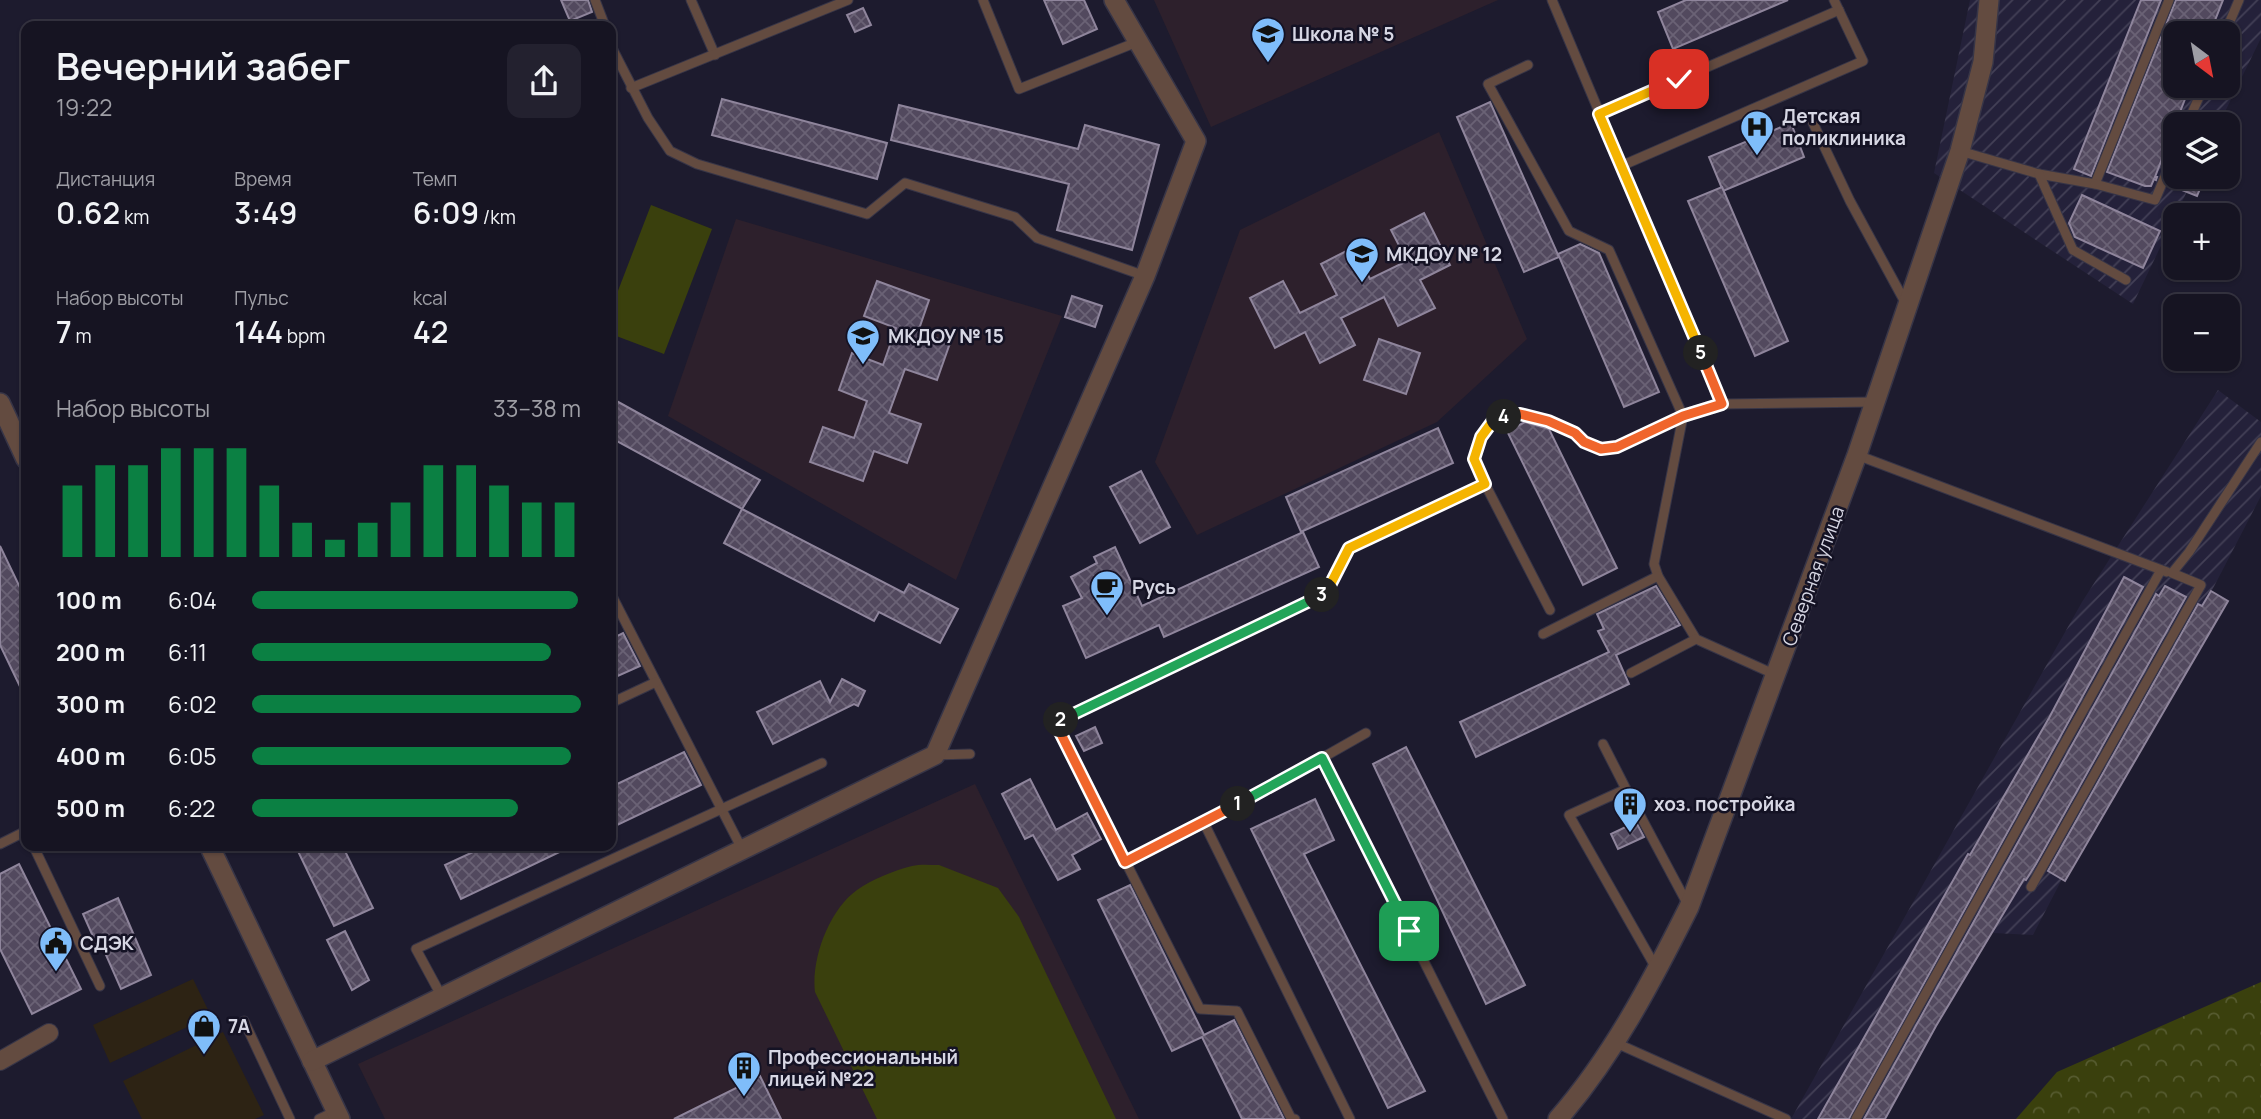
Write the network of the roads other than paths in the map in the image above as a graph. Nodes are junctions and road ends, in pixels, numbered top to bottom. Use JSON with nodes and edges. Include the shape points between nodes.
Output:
{"nodes":[{"id":1,"x":595,"y":0,"type":"edge"},
{"id":2,"x":691,"y":0,"type":"edge"},
{"id":3,"x":983,"y":0,"type":"edge"},
{"id":4,"x":1114,"y":0,"type":"edge"},
{"id":5,"x":1552,"y":0,"type":"edge"},
{"id":6,"x":1834,"y":0,"type":"edge"},
{"id":7,"x":1989,"y":0,"type":"edge"},
{"id":8,"x":2169,"y":0,"type":"edge"},
{"id":9,"x":2239,"y":0,"type":"edge"},
{"id":10,"x":844,"y":1,"type":"edge"},
{"id":11,"x":1839,"y":10,"type":"junction"},
{"id":12,"x":602,"y":21,"type":"edge"},
{"id":13,"x":2230,"y":21,"type":"edge"},
{"id":14,"x":1137,"y":42,"type":"junction"},
{"id":15,"x":715,"y":55,"type":"junction"},
{"id":16,"x":616,"y":57,"type":"edge"},
{"id":17,"x":1528,"y":65,"type":"dead end"},
{"id":18,"x":631,"y":88,"type":"junction"},
{"id":19,"x":1599,"y":114,"type":"junction"},
{"id":20,"x":1813,"y":123,"type":"dead end"},
{"id":21,"x":1960,"y":151,"type":"junction"},
{"id":22,"x":1621,"y":166,"type":"junction"},
{"id":23,"x":2039,"y":174,"type":"junction"},
{"id":24,"x":2163,"y":181,"type":"edge"},
{"id":25,"x":2095,"y":184,"type":"junction"},
{"id":26,"x":1145,"y":276,"type":"junction"},
{"id":27,"x":2126,"y":279,"type":"dead end"},
{"id":28,"x":1908,"y":307,"type":"junction"},
{"id":29,"x":1875,"y":402,"type":"junction"},
{"id":30,"x":0,"y":404,"type":"edge"},
{"id":31,"x":1722,"y":404,"type":"junction"},
{"id":32,"x":1683,"y":416,"type":"junction"},
{"id":33,"x":2261,"y":442,"type":"edge"},
{"id":34,"x":21,"y":448,"type":"edge"},
{"id":35,"x":1857,"y":455,"type":"junction"},
{"id":36,"x":1485,"y":484,"type":"junction"},
{"id":37,"x":2161,"y":570,"type":"junction"},
{"id":38,"x":2172,"y":573,"type":"junction"},
{"id":39,"x":1658,"y":576,"type":"junction"},
{"id":40,"x":616,"y":604,"type":"edge"},
{"id":41,"x":1550,"y":610,"type":"dead end"},
{"id":42,"x":1543,"y":634,"type":"dead end"},
{"id":43,"x":1696,"y":639,"type":"junction"},
{"id":44,"x":1632,"y":673,"type":"dead end"},
{"id":45,"x":1776,"y":675,"type":"junction"},
{"id":46,"x":656,"y":682,"type":"junction"},
{"id":47,"x":616,"y":701,"type":"edge"},
{"id":48,"x":1366,"y":733,"type":"dead end"},
{"id":49,"x":1604,"y":744,"type":"dead end"},
{"id":50,"x":970,"y":754,"type":"dead end"},
{"id":51,"x":935,"y":755,"type":"junction"},
{"id":52,"x":1322,"y":758,"type":"junction"},
{"id":53,"x":822,"y":763,"type":"dead end"},
{"id":54,"x":1626,"y":789,"type":"junction"},
{"id":55,"x":721,"y":808,"type":"junction"},
{"id":56,"x":1204,"y":823,"type":"junction"},
{"id":57,"x":21,"y":834,"type":"edge"},
{"id":58,"x":0,"y":844,"type":"edge"},
{"id":59,"x":742,"y":849,"type":"junction"},
{"id":60,"x":36,"y":851,"type":"edge"},
{"id":61,"x":212,"y":851,"type":"edge"},
{"id":62,"x":1125,"y":862,"type":"junction"},
{"id":63,"x":2031,"y":887,"type":"dead end"},
{"id":64,"x":1689,"y":907,"type":"junction"},
{"id":65,"x":1658,"y":970,"type":"junction"},
{"id":66,"x":100,"y":986,"type":"dead end"},
{"id":67,"x":442,"y":997,"type":"junction"},
{"id":68,"x":244,"y":1021,"type":"dead end"},
{"id":69,"x":49,"y":1033,"type":"dead end"},
{"id":70,"x":1615,"y":1042,"type":"junction"},
{"id":71,"x":0,"y":1061,"type":"edge"},
{"id":72,"x":312,"y":1061,"type":"junction"},
{"id":73,"x":331,"y":1116,"type":"edge"},
{"id":74,"x":290,"y":1119,"type":"edge"},
{"id":75,"x":1295,"y":1119,"type":"edge"},
{"id":76,"x":1349,"y":1119,"type":"edge"},
{"id":77,"x":1503,"y":1119,"type":"edge"},
{"id":78,"x":1558,"y":1119,"type":"edge"},
{"id":79,"x":1786,"y":1119,"type":"edge"},
{"id":80,"x":1856,"y":1119,"type":"edge"}],
"edges":[{"from":1,"to":12,"type":"lane"},
{"from":2,"to":15,"type":"lane"},
{"from":3,"to":14,"type":"lane","via":[[1019,89]]},
{"from":4,"to":14,"type":"street"},
{"from":5,"to":19,"type":"lane"},
{"from":6,"to":11,"type":"lane"},
{"from":7,"to":21,"type":"street","name":"Северная улица","via":[[1983,62]]},
{"from":8,"to":25,"type":"lane"},
{"from":9,"to":13,"type":"lane"},
{"from":10,"to":15,"type":"lane"},
{"from":11,"to":19,"type":"lane"},
{"from":11,"to":22,"type":"lane","via":[[1863,61]]},
{"from":14,"to":26,"type":"street","via":[[1196,141]]},
{"from":15,"to":18,"type":"lane"},
{"from":16,"to":18,"type":"lane"},
{"from":17,"to":32,"type":"lane","via":[[1488,84],[1569,231],[1609,250]]},
{"from":18,"to":26,"type":"lane","via":[[670,150],[697,164],[867,214],[905,183],[1015,217],[1037,238]]},
{"from":19,"to":22,"type":"lane"},
{"from":20,"to":28,"type":"lane"},
{"from":21,"to":23,"type":"lane"},
{"from":21,"to":28,"type":"street","name":"Северная улица"},
{"from":22,"to":31,"type":"lane"},
{"from":23,"to":25,"type":"lane"},
{"from":23,"to":27,"type":"lane","via":[[2073,250]]},
{"from":24,"to":25,"type":"lane","via":[[2155,200]]},
{"from":26,"to":51,"type":"street"},
{"from":28,"to":29,"type":"street","name":"Северная улица"},
{"from":29,"to":31,"type":"lane"},
{"from":29,"to":35,"type":"street","name":"Северная улица"},
{"from":30,"to":34,"type":"street"},
{"from":31,"to":32,"type":"lane"},
{"from":32,"to":36,"type":"lane","via":[[1617,447],[1601,449],[1548,421],[1520,414],[1495,418],[1481,437],[1474,459]]},
{"from":32,"to":39,"type":"lane","via":[[1654,564]]},
{"from":33,"to":38,"type":"lane"},
{"from":35,"to":37,"type":"lane"},
{"from":35,"to":45,"type":"street","name":"Северная улица"},
{"from":36,"to":41,"type":"lane"},
{"from":36,"to":62,"type":"lane","via":[[1349,548],[1326,593],[1055,722]]},
{"from":37,"to":38,"type":"lane"},
{"from":37,"to":80,"type":"lane"},
{"from":38,"to":63,"type":"lane","via":[[2201,585]]},
{"from":39,"to":42,"type":"lane"},
{"from":39,"to":43,"type":"lane"},
{"from":40,"to":46,"type":"lane"},
{"from":43,"to":44,"type":"lane"},
{"from":43,"to":45,"type":"lane"},
{"from":45,"to":64,"type":"street","name":"Северная улица"},
{"from":46,"to":47,"type":"lane"},
{"from":46,"to":55,"type":"lane"},
{"from":48,"to":52,"type":"lane"},
{"from":49,"to":54,"type":"lane"},
{"from":50,"to":51,"type":"lane"},
{"from":51,"to":59,"type":"street"},
{"from":52,"to":56,"type":"lane"},
{"from":52,"to":77,"type":"lane"},
{"from":53,"to":55,"type":"lane"},
{"from":54,"to":64,"type":"lane"},
{"from":54,"to":65,"type":"lane","via":[[1569,815]]},
{"from":55,"to":59,"type":"lane"},
{"from":55,"to":67,"type":"lane","via":[[416,949]]},
{"from":56,"to":62,"type":"lane"},
{"from":56,"to":76,"type":"lane"},
{"from":57,"to":58,"type":"lane"},
{"from":59,"to":67,"type":"street"},
{"from":60,"to":66,"type":"lane"},
{"from":61,"to":72,"type":"street"},
{"from":62,"to":75,"type":"lane","via":[[1200,1009],[1237,1011]]},
{"from":64,"to":65,"type":"street","name":"Северная улица"},
{"from":65,"to":70,"type":"street","name":"Северная улица"},
{"from":67,"to":72,"type":"street"},
{"from":68,"to":74,"type":"lane"},
{"from":69,"to":71,"type":"street"},
{"from":70,"to":78,"type":"street","name":"Северная улица"},
{"from":70,"to":79,"type":"lane"},
{"from":72,"to":73,"type":"street"}]}
